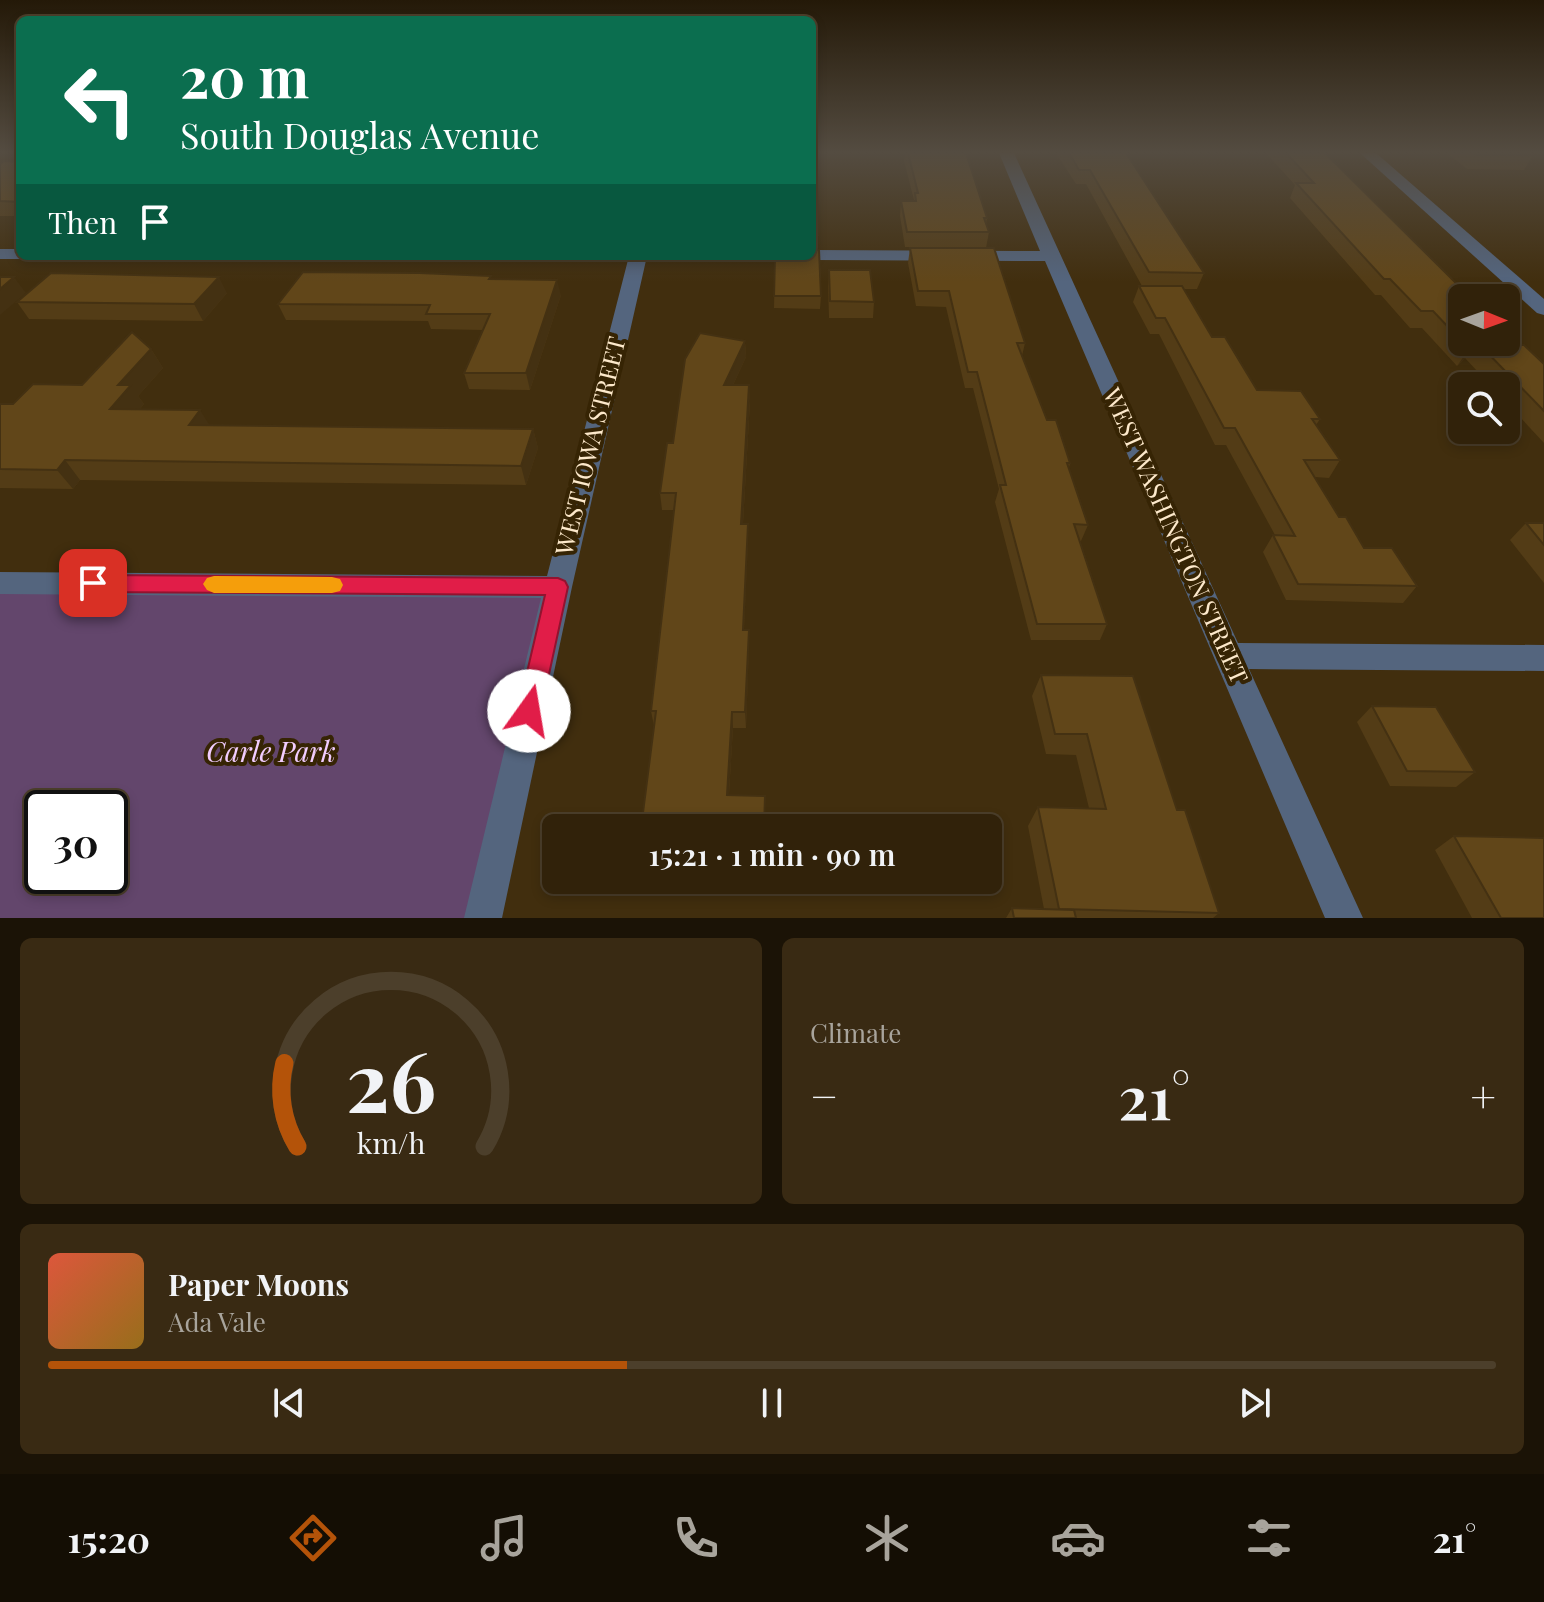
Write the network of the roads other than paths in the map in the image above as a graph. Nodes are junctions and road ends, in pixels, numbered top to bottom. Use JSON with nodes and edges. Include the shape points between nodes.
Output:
{"nodes":[{"id":1,"x":1025,"y":196,"type":"edge"},
{"id":2,"x":1416,"y":196,"type":"edge"},
{"id":3,"x":816,"y":255,"type":"edge"},
{"id":4,"x":1051,"y":256,"type":"junction"},
{"id":5,"x":637,"y":260,"type":"edge"},
{"id":6,"x":1544,"y":309,"type":"edge"},
{"id":7,"x":0,"y":583,"type":"edge"},
{"id":8,"x":558,"y":587,"type":"junction"},
{"id":9,"x":1228,"y":656,"type":"junction"},
{"id":10,"x":1544,"y":658,"type":"edge"},
{"id":11,"x":483,"y":918,"type":"edge"},
{"id":12,"x":1344,"y":918,"type":"edge"}],
"edges":[{"from":1,"to":4,"type":"street","name":"WEST WASHINGTON STREET"},
{"from":2,"to":6,"type":"street"},
{"from":3,"to":4,"type":"street"},
{"from":4,"to":9,"type":"street","name":"WEST WASHINGTON STREET"},
{"from":5,"to":8,"type":"street","name":"WEST IOWA STREET"},
{"from":7,"to":8,"type":"street"},
{"from":8,"to":11,"type":"street","name":"WEST IOWA STREET"},
{"from":9,"to":10,"type":"street"},
{"from":9,"to":12,"type":"street","name":"WEST WASHINGTON STREET"}]}
